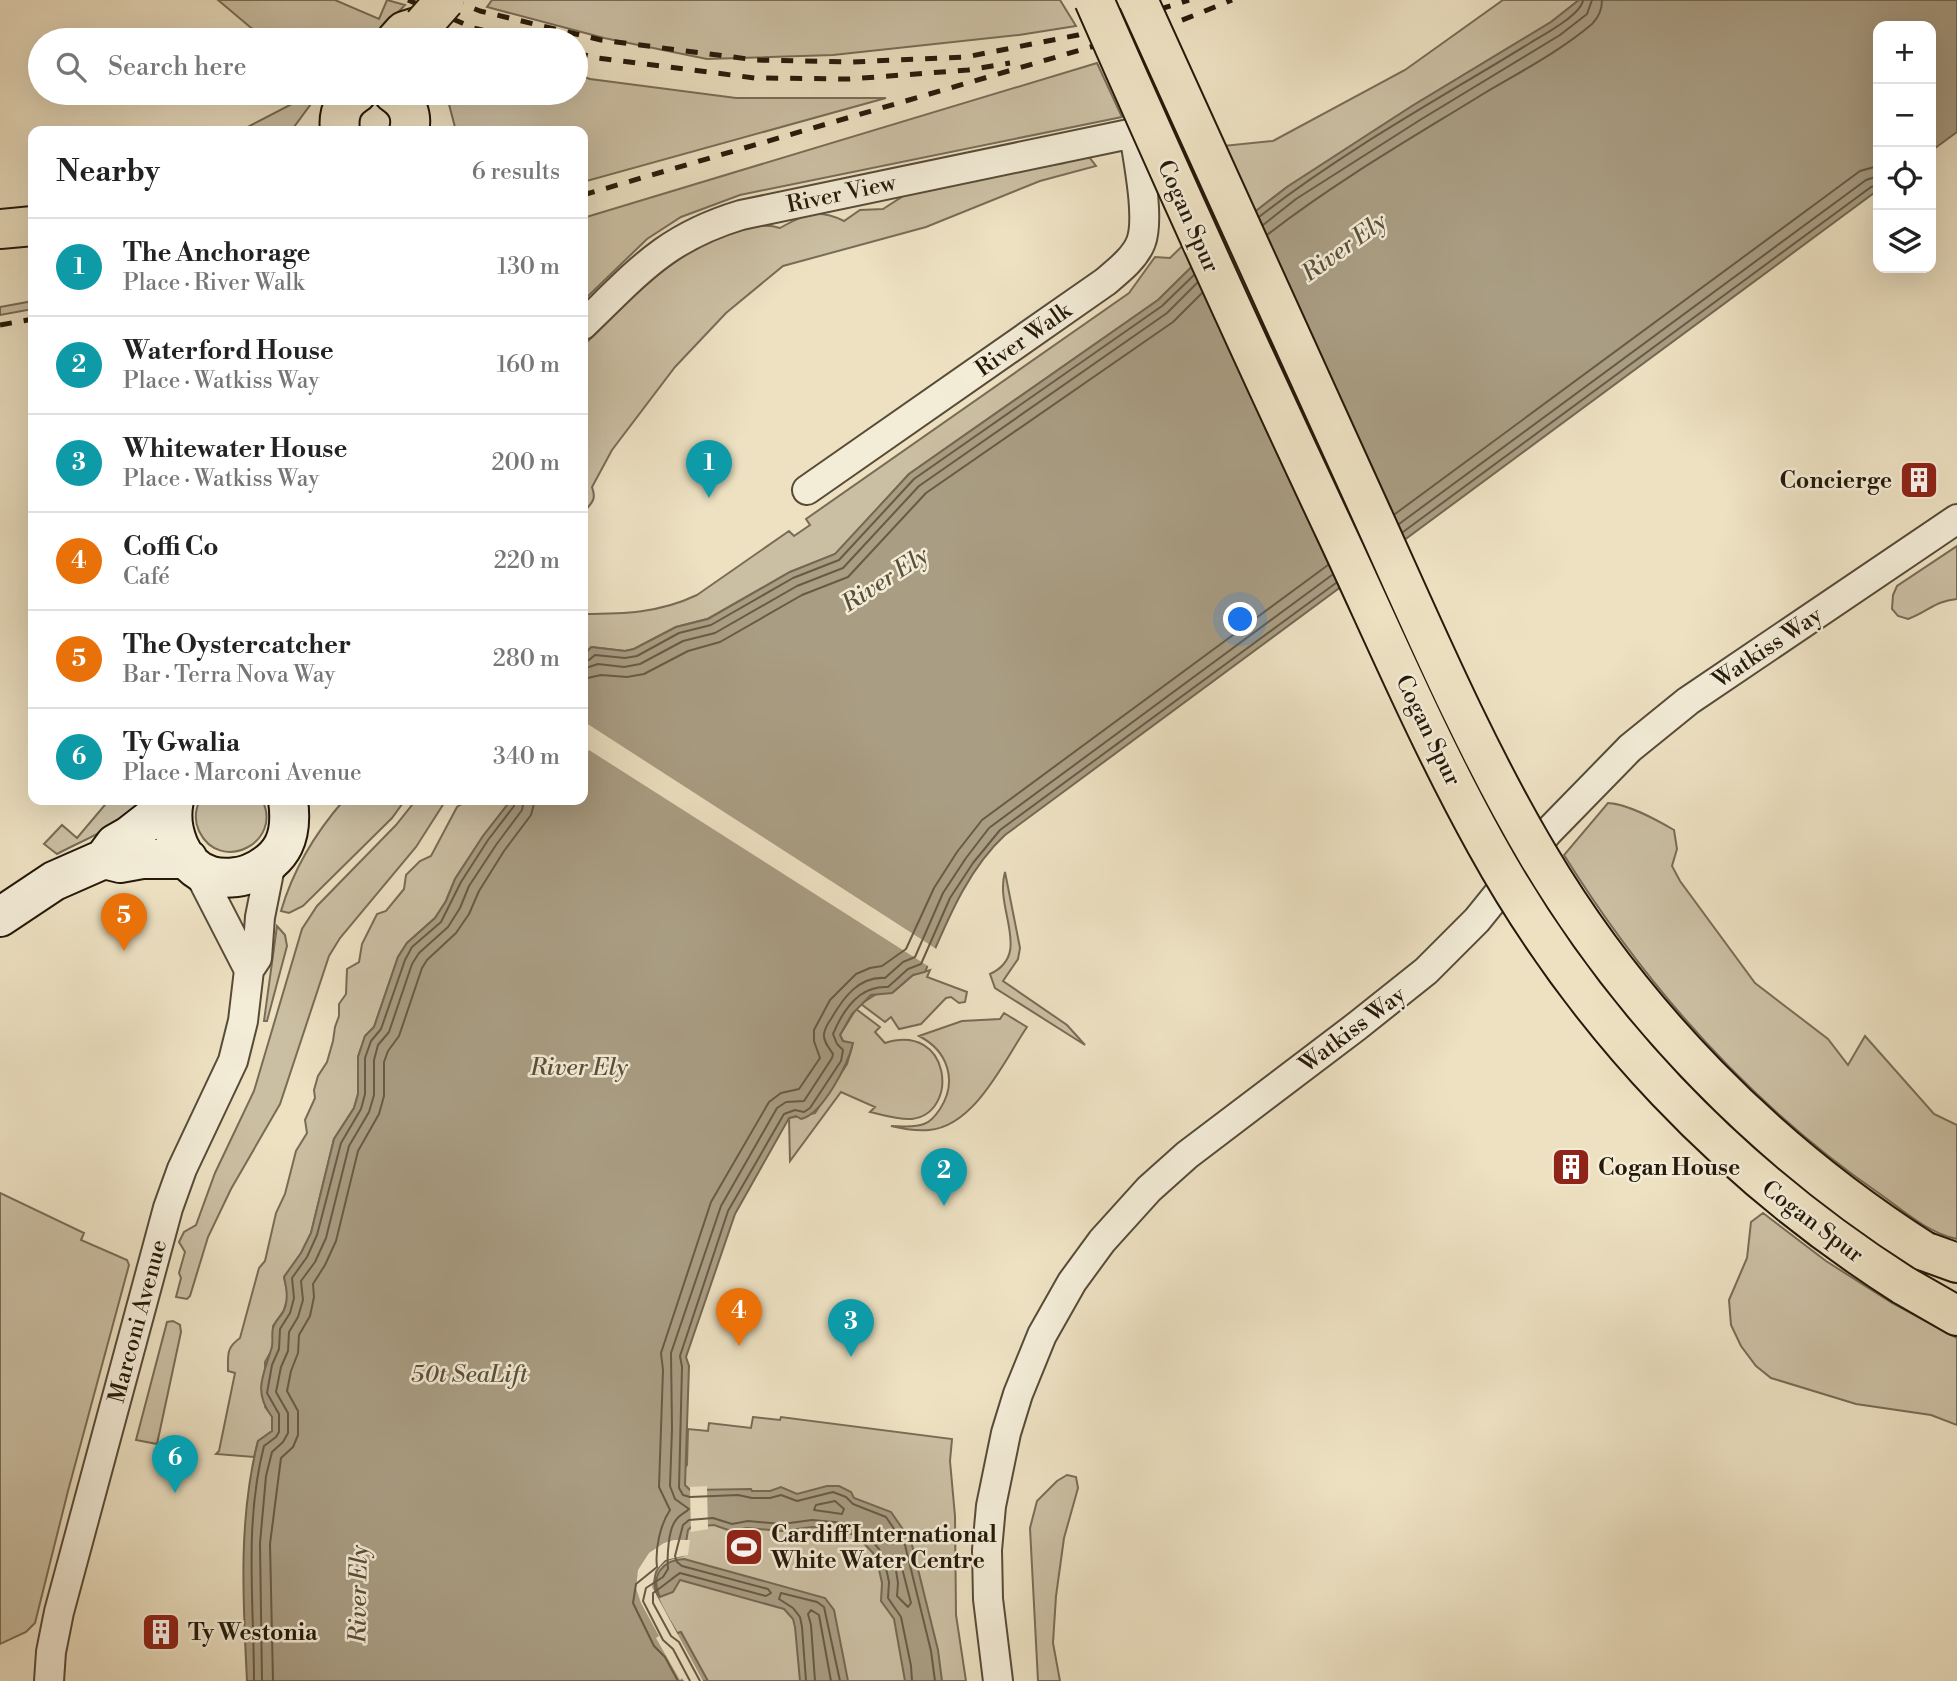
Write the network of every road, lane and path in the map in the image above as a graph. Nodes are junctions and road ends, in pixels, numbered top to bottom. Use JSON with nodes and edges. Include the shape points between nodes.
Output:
{"nodes":[{"id":1,"x":1094,"y":0,"type":"edge"},
{"id":2,"x":1138,"y":0,"type":"edge"},
{"id":3,"x":1134,"y":133,"type":"joint"},
{"id":4,"x":28,"y":226,"type":"edge"},
{"id":5,"x":0,"y":229,"type":"edge"},
{"id":6,"x":588,"y":321,"type":"edge"},
{"id":7,"x":807,"y":490,"type":"dead end"},
{"id":8,"x":1957,"y":519,"type":"edge"},
{"id":9,"x":168,"y":805,"type":"edge"},
{"id":10,"x":173,"y":805,"type":"edge"},
{"id":11,"x":312,"y":805,"type":"edge"},
{"id":12,"x":282,"y":832,"type":"edge"},
{"id":13,"x":104,"y":859,"type":"junction"},
{"id":14,"x":191,"y":862,"type":"junction"},
{"id":15,"x":0,"y":917,"type":"edge"},
{"id":16,"x":249,"y":970,"type":"junction"},
{"id":17,"x":1940,"y":1257,"type":"edge"},
{"id":18,"x":1957,"y":1317,"type":"edge"},
{"id":19,"x":49,"y":1681,"type":"edge"},
{"id":20,"x":998,"y":1681,"type":"edge"}],
"edges":[{"from":1,"to":18,"type":"main road","name":"Cogan Spur","bridge":true,"via":[[1240,331],[1414,701],[1486,844],[1535,925],[1633,1057],[1736,1160],[1835,1240]]},
{"from":2,"to":17,"type":"main road","name":"Cogan Spur","bridge":true,"via":[[1450,684],[1538,856],[1598,947],[1712,1082],[1816,1176],[1885,1226]]},
{"from":3,"to":6,"type":"street","name":"River View","via":[[718,222],[657,255]]},
{"from":3,"to":7,"type":"street","name":"River Walk","via":[[1144,223],[1141,242],[1119,270]]},
{"from":4,"to":5,"type":"main road"},
{"from":8,"to":20,"type":"street","name":"Watkiss Way","via":[[1688,701],[1630,748],[1548,832],[1477,920],[1426,971],[1186,1155],[1102,1241],[1042,1335],[1002,1448],[987,1550]]},
{"from":9,"to":13,"type":"street","via":[[116,844]]},
{"from":10,"to":14,"type":"street","via":[[171,819],[177,843]]},
{"from":11,"to":12,"type":"street"},
{"from":12,"to":14,"type":"street","via":[[244,876],[210,876]]},
{"from":12,"to":16,"type":"street","name":"Marconi Avenue","via":[[260,917],[257,958]]},
{"from":13,"to":14,"type":"street"},
{"from":13,"to":15,"type":"street","via":[[54,881]]},
{"from":14,"to":16,"type":"street"},
{"from":16,"to":19,"type":"street","name":"Marconi Avenue","via":[[233,1061],[182,1169],[158,1241],[57,1622]]}]}
